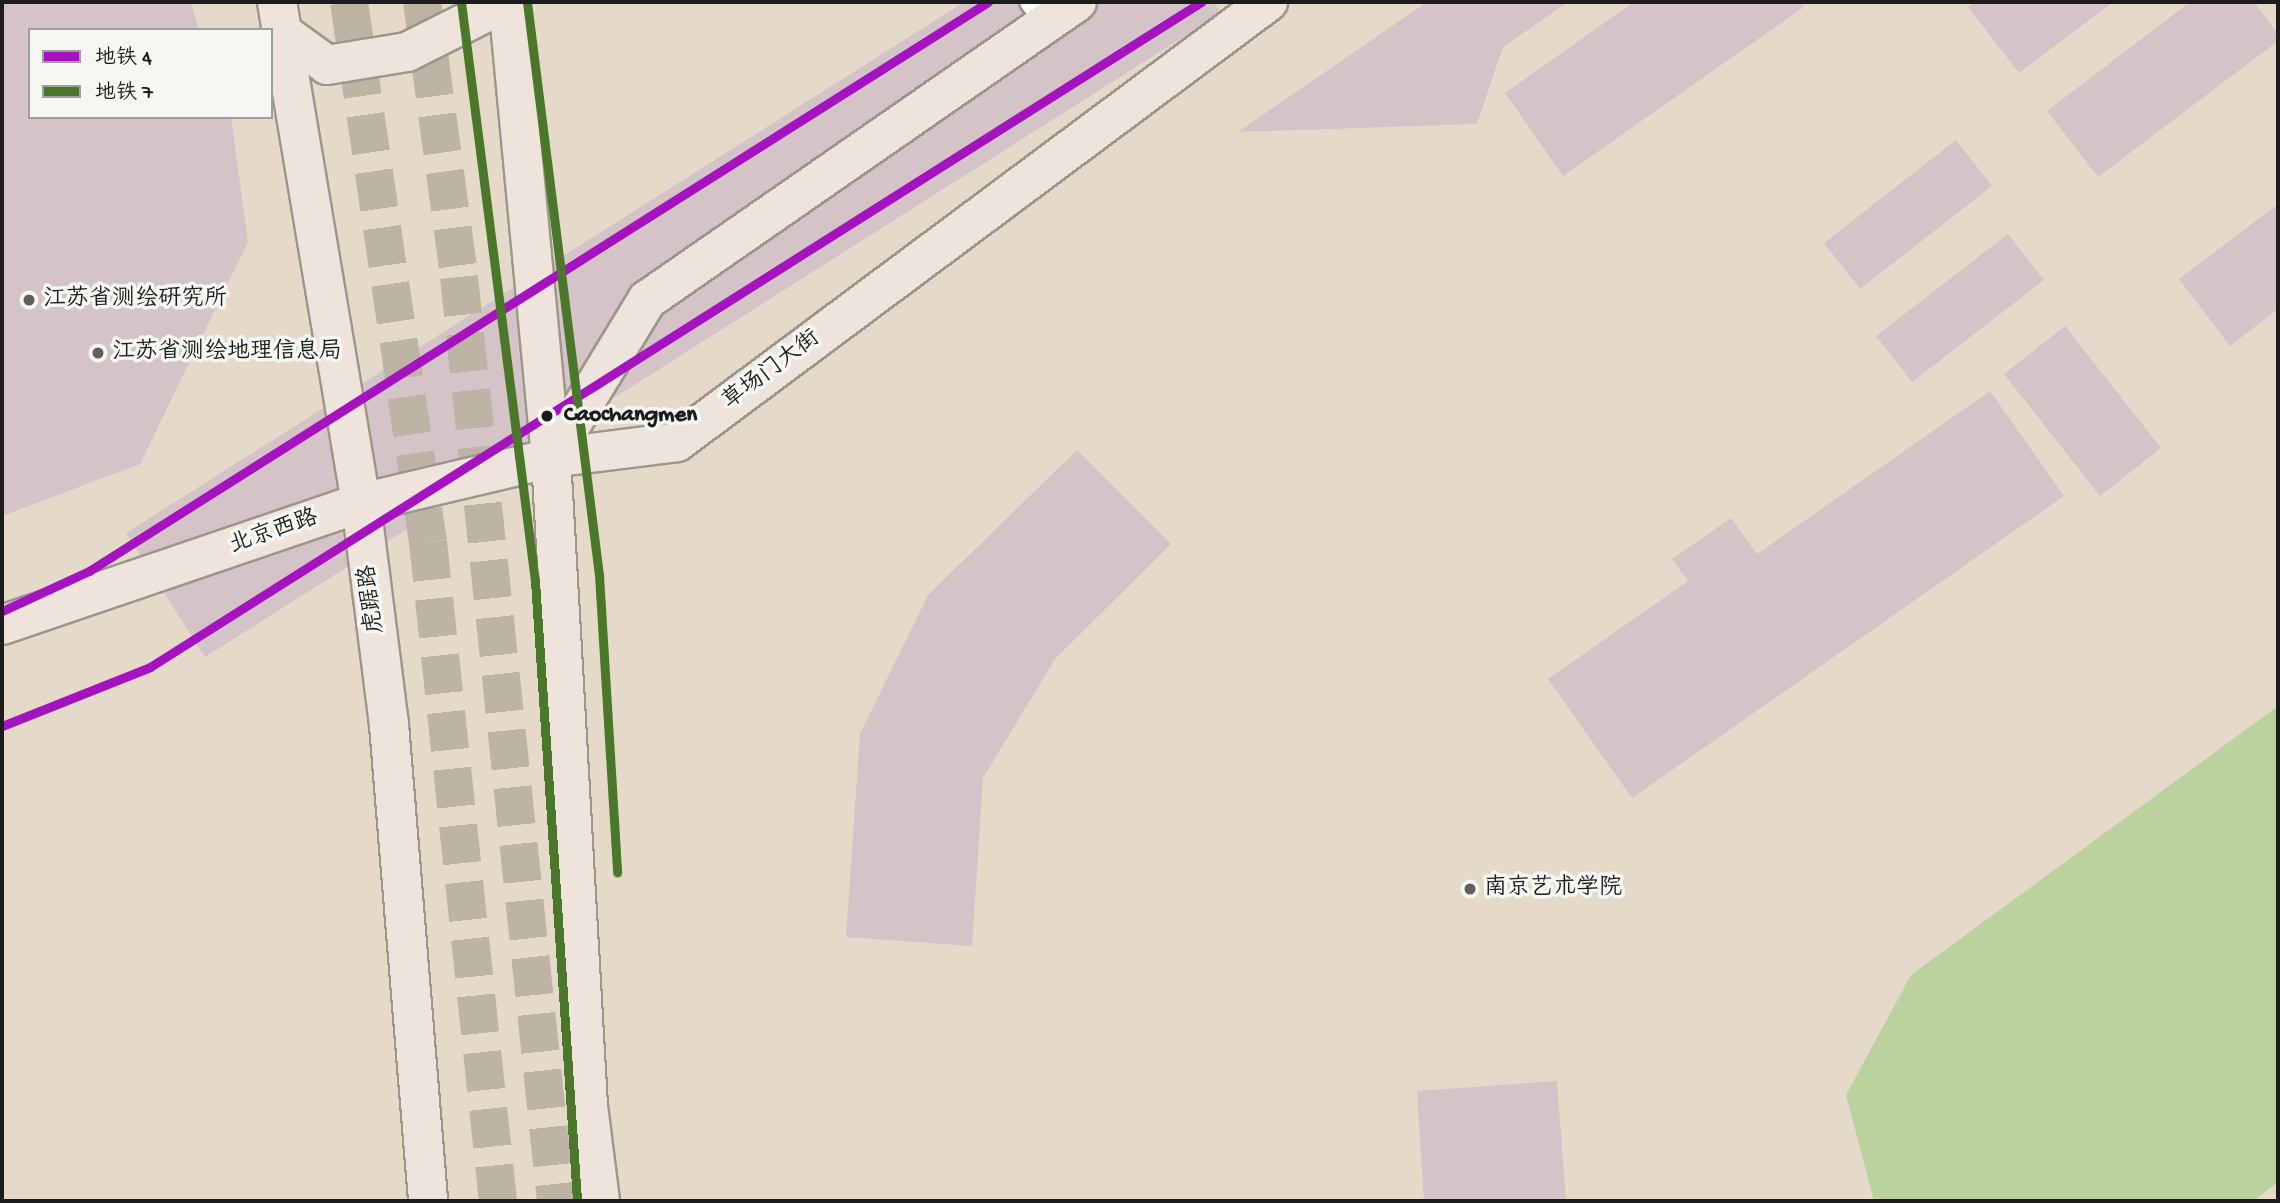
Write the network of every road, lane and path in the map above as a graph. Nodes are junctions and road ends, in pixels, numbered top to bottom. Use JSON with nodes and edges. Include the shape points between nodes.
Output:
{"nodes":[{"id":1,"x":507,"y":2,"type":"edge"},
{"id":2,"x":1077,"y":2,"type":"edge"},
{"id":3,"x":1268,"y":2,"type":"edge"},
{"id":4,"x":1037,"y":13,"type":"edge"},
{"id":5,"x":280,"y":17,"type":"edge"},
{"id":6,"x":551,"y":458,"type":"junction"},
{"id":7,"x":361,"y":503,"type":"junction"},
{"id":8,"x":2,"y":625,"type":"edge"},
{"id":9,"x":428,"y":1201,"type":"edge"},
{"id":10,"x":600,"y":1201,"type":"edge"}],
"edges":[{"from":1,"to":5,"type":"main road","via":[[407,52],[327,65]]},
{"from":1,"to":6,"type":"main road"},
{"from":2,"to":4,"type":"main road"},
{"from":3,"to":6,"type":"main road","name":"草场门大街","via":[[677,442]]},
{"from":4,"to":6,"type":"main road","via":[[647,300]]},
{"from":5,"to":7,"type":"main road","name":"虎踞路"},
{"from":6,"to":7,"type":"main road","name":"北京西路"},
{"from":6,"to":10,"type":"main road","via":[[588,1106]]},
{"from":7,"to":8,"type":"main road","name":"北京西路"},
{"from":7,"to":9,"type":"main road","name":"虎踞路","via":[[388,725]]}]}
